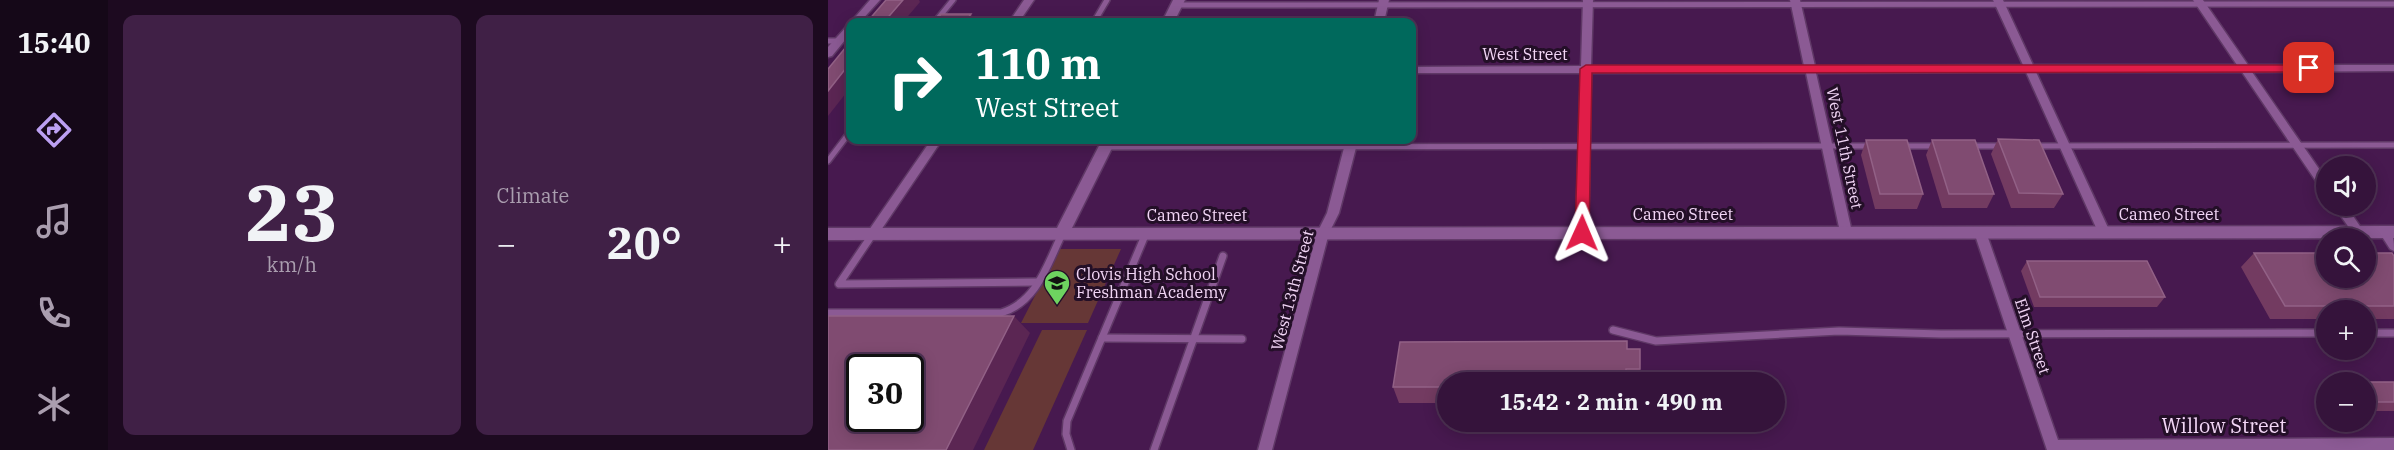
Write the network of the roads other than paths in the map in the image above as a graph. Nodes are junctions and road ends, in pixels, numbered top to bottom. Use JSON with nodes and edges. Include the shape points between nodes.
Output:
{"nodes":[{"id":1,"x":875,"y":0,"type":"edge"},
{"id":2,"x":953,"y":0,"type":"edge"},
{"id":3,"x":1029,"y":0,"type":"edge"},
{"id":4,"x":1107,"y":0,"type":"edge"},
{"id":5,"x":1796,"y":2,"type":"edge"},
{"id":6,"x":1999,"y":2,"type":"edge"},
{"id":7,"x":2199,"y":2,"type":"edge"},
{"id":8,"x":1178,"y":3,"type":"edge"},
{"id":9,"x":1383,"y":3,"type":"edge"},
{"id":10,"x":1588,"y":3,"type":"edge"},
{"id":11,"x":2394,"y":4,"type":"edge"},
{"id":12,"x":859,"y":18,"type":"edge"},
{"id":13,"x":939,"y":18,"type":"edge"},
{"id":14,"x":1017,"y":18,"type":"edge"},
{"id":15,"x":1096,"y":18,"type":"edge"},
{"id":16,"x":1170,"y":18,"type":"edge"},
{"id":17,"x":1380,"y":18,"type":"edge"},
{"id":18,"x":846,"y":33,"type":"edge"},
{"id":19,"x":828,"y":40,"type":"edge"},
{"id":20,"x":840,"y":40,"type":"junction"},
{"id":21,"x":828,"y":54,"type":"edge"},
{"id":22,"x":2245,"y":68,"type":"junction"},
{"id":23,"x":2394,"y":68,"type":"edge"},
{"id":24,"x":1586,"y":69,"type":"junction"},
{"id":25,"x":1810,"y":69,"type":"junction"},
{"id":26,"x":2029,"y":69,"type":"junction"},
{"id":27,"x":1416,"y":70,"type":"edge"},
{"id":28,"x":846,"y":137,"type":"edge"},
{"id":29,"x":933,"y":144,"type":"edge"},
{"id":30,"x":1106,"y":144,"type":"edge"},
{"id":31,"x":1351,"y":144,"type":"edge"},
{"id":32,"x":1416,"y":144,"type":"edge"},
{"id":33,"x":2298,"y":145,"type":"junction"},
{"id":34,"x":1584,"y":146,"type":"junction"},
{"id":35,"x":1827,"y":146,"type":"junction"},
{"id":36,"x":1875,"y":146,"type":"edge"},
{"id":37,"x":1899,"y":146,"type":"edge"},
{"id":38,"x":1946,"y":146,"type":"edge"},
{"id":39,"x":1958,"y":146,"type":"edge"},
{"id":40,"x":2006,"y":146,"type":"edge"},
{"id":41,"x":2029,"y":146,"type":"edge"},
{"id":42,"x":2394,"y":146,"type":"edge"},
{"id":43,"x":2065,"y":147,"type":"junction"},
{"id":44,"x":828,"y":161,"type":"edge"},
{"id":45,"x":2316,"y":172,"type":"edge"},
{"id":46,"x":1846,"y":232,"type":"junction"},
{"id":47,"x":1980,"y":232,"type":"junction"},
{"id":48,"x":2104,"y":232,"type":"junction"},
{"id":49,"x":2316,"y":232,"type":"edge"},
{"id":50,"x":2389,"y":232,"type":"edge"},
{"id":51,"x":873,"y":233,"type":"junction"},
{"id":52,"x":1062,"y":233,"type":"junction"},
{"id":53,"x":1146,"y":233,"type":"junction"},
{"id":54,"x":1323,"y":233,"type":"junction"},
{"id":55,"x":1582,"y":233,"type":"junction"},
{"id":56,"x":828,"y":234,"type":"edge"},
{"id":57,"x":2394,"y":246,"type":"edge"},
{"id":58,"x":1223,"y":256,"type":"dead end"},
{"id":59,"x":1037,"y":282,"type":"junction"},
{"id":60,"x":828,"y":313,"type":"edge"},
{"id":61,"x":1613,"y":330,"type":"dead end"},
{"id":62,"x":2014,"y":332,"type":"junction"},
{"id":63,"x":2316,"y":333,"type":"edge"},
{"id":64,"x":2376,"y":333,"type":"edge"},
{"id":65,"x":2394,"y":333,"type":"edge"},
{"id":66,"x":1102,"y":338,"type":"junction"},
{"id":67,"x":1194,"y":338,"type":"junction"},
{"id":68,"x":1242,"y":339,"type":"dead end"},
{"id":69,"x":2394,"y":444,"type":"edge"},
{"id":70,"x":2054,"y":448,"type":"edge"},
{"id":71,"x":1071,"y":450,"type":"edge"},
{"id":72,"x":1154,"y":450,"type":"edge"},
{"id":73,"x":1265,"y":450,"type":"edge"}],
"edges":[{"from":1,"to":12,"type":"street"},
{"from":2,"to":13,"type":"lane"},
{"from":3,"to":14,"type":"street"},
{"from":4,"to":15,"type":"lane"},
{"from":5,"to":6,"type":"lane"},
{"from":5,"to":10,"type":"lane"},
{"from":5,"to":25,"type":"street","name":"West 11th Street"},
{"from":6,"to":7,"type":"lane"},
{"from":6,"to":26,"type":"street"},
{"from":7,"to":11,"type":"lane"},
{"from":7,"to":22,"type":"street"},
{"from":8,"to":9,"type":"lane"},
{"from":8,"to":16,"type":"street"},
{"from":9,"to":10,"type":"lane"},
{"from":9,"to":17,"type":"street"},
{"from":10,"to":24,"type":"street"},
{"from":18,"to":20,"type":"street"},
{"from":19,"to":20,"type":"lane"},
{"from":20,"to":21,"type":"street"},
{"from":22,"to":23,"type":"street","name":"West Street"},
{"from":22,"to":26,"type":"street","name":"West Street"},
{"from":22,"to":33,"type":"street"},
{"from":24,"to":25,"type":"street","name":"West Street"},
{"from":24,"to":27,"type":"street","name":"West Street"},
{"from":24,"to":34,"type":"street"},
{"from":25,"to":26,"type":"street","name":"West Street"},
{"from":25,"to":35,"type":"street","name":"West 11th Street"},
{"from":26,"to":43,"type":"street"},
{"from":28,"to":44,"type":"lane"},
{"from":29,"to":51,"type":"street"},
{"from":30,"to":52,"type":"street"},
{"from":31,"to":54,"type":"street","name":"West 13th Street","via":[[1333,213]]},
{"from":32,"to":34,"type":"lane"},
{"from":33,"to":42,"type":"lane"},
{"from":33,"to":43,"type":"lane"},
{"from":33,"to":45,"type":"street"},
{"from":34,"to":35,"type":"lane"},
{"from":34,"to":55,"type":"street"},
{"from":35,"to":36,"type":"lane"},
{"from":35,"to":46,"type":"street","name":"West 11th Street"},
{"from":37,"to":38,"type":"lane"},
{"from":39,"to":40,"type":"lane"},
{"from":41,"to":43,"type":"lane"},
{"from":43,"to":48,"type":"street"},
{"from":46,"to":47,"type":"street","name":"Cameo Street"},
{"from":46,"to":55,"type":"street","name":"Cameo Street"},
{"from":47,"to":48,"type":"street","name":"Cameo Street"},
{"from":47,"to":62,"type":"street","name":"Elm Street"},
{"from":48,"to":49,"type":"street","name":"Cameo Street"},
{"from":50,"to":57,"type":"street"},
{"from":51,"to":52,"type":"street","name":"Cameo Street"},
{"from":51,"to":56,"type":"street","name":"Cameo Street"},
{"from":51,"to":59,"type":"lane","via":[[839,284]]},
{"from":52,"to":53,"type":"street","name":"Cameo Street"},
{"from":52,"to":59,"type":"lane"},
{"from":53,"to":54,"type":"street","name":"Cameo Street"},
{"from":53,"to":66,"type":"lane"},
{"from":54,"to":55,"type":"street","name":"Cameo Street"},
{"from":54,"to":73,"type":"street","name":"West 13th Street"},
{"from":58,"to":67,"type":"lane"},
{"from":59,"to":60,"type":"lane","via":[[1025,302],[1006,312]]},
{"from":61,"to":62,"type":"lane","via":[[1656,341],[1839,331]]},
{"from":62,"to":63,"type":"lane"},
{"from":62,"to":70,"type":"street","name":"Elm Street"},
{"from":64,"to":65,"type":"lane"},
{"from":66,"to":67,"type":"lane"},
{"from":66,"to":71,"type":"lane","via":[[1067,421],[1065,434]]},
{"from":67,"to":68,"type":"lane"},
{"from":67,"to":72,"type":"lane"},
{"from":69,"to":70,"type":"street","name":"Willow Street"}]}
